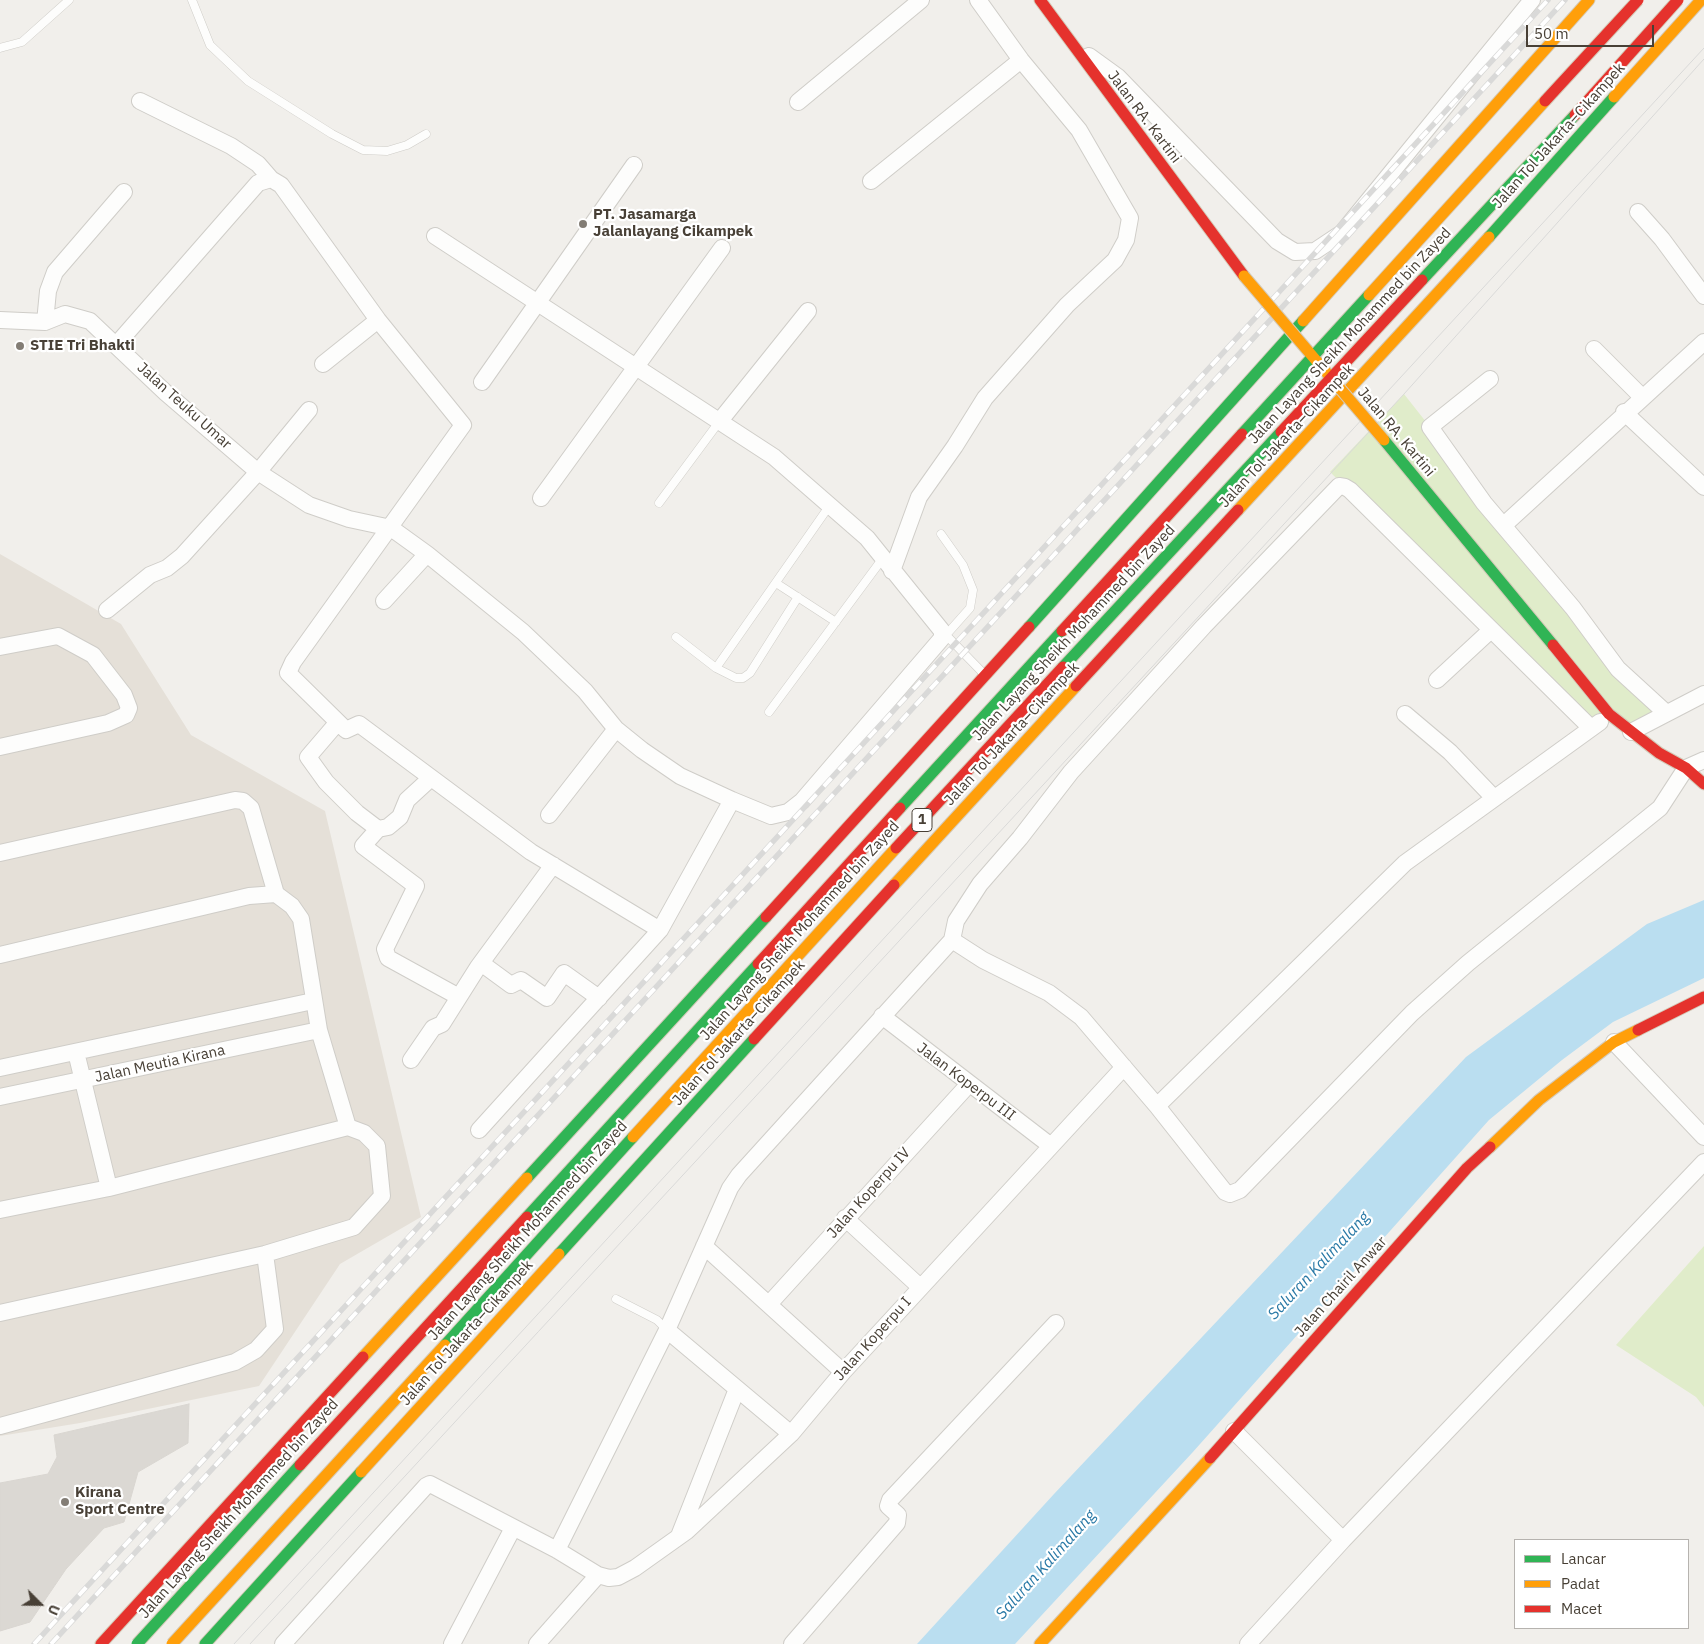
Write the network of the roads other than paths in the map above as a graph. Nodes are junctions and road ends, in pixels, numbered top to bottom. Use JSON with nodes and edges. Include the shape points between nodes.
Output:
{"nodes":[{"id":1,"x":69,"y":0,"type":"edge"},
{"id":2,"x":192,"y":0,"type":"edge"},
{"id":3,"x":922,"y":0,"type":"edge"},
{"id":4,"x":978,"y":0,"type":"edge"},
{"id":5,"x":1040,"y":0,"type":"edge"},
{"id":6,"x":1532,"y":0,"type":"edge"},
{"id":7,"x":1589,"y":0,"type":"edge"},
{"id":8,"x":1638,"y":0,"type":"edge"},
{"id":9,"x":1678,"y":0,"type":"edge"},
{"id":10,"x":1701,"y":0,"type":"edge"},
{"id":11,"x":1070,"y":42,"type":"junction"},
{"id":12,"x":0,"y":48,"type":"edge"},
{"id":13,"x":1021,"y":60,"type":"junction"},
{"id":14,"x":140,"y":101,"type":"dead end"},
{"id":15,"x":798,"y":102,"type":"dead end"},
{"id":16,"x":426,"y":134,"type":"dead end"},
{"id":17,"x":634,"y":165,"type":"dead end"},
{"id":18,"x":271,"y":179,"type":"junction"},
{"id":19,"x":871,"y":181,"type":"dead end"},
{"id":20,"x":124,"y":192,"type":"dead end"},
{"id":21,"x":1638,"y":212,"type":"dead end"},
{"id":22,"x":435,"y":236,"type":"dead end"},
{"id":23,"x":722,"y":248,"type":"dead end"},
{"id":24,"x":1704,"y":296,"type":"edge"},
{"id":25,"x":539,"y":302,"type":"junction"},
{"id":26,"x":808,"y":311,"type":"dead end"},
{"id":27,"x":0,"y":320,"type":"edge"},
{"id":28,"x":378,"y":320,"type":"junction"},
{"id":29,"x":45,"y":322,"type":"junction"},
{"id":30,"x":1704,"y":342,"type":"edge"},
{"id":31,"x":116,"y":344,"type":"junction"},
{"id":32,"x":1594,"y":349,"type":"dead end"},
{"id":33,"x":323,"y":364,"type":"dead end"},
{"id":34,"x":636,"y":366,"type":"junction"},
{"id":35,"x":1490,"y":379,"type":"dead end"},
{"id":36,"x":482,"y":382,"type":"dead end"},
{"id":37,"x":1642,"y":397,"type":"junction"},
{"id":38,"x":309,"y":410,"type":"dead end"},
{"id":39,"x":1624,"y":412,"type":"junction"},
{"id":40,"x":719,"y":422,"type":"junction"},
{"id":41,"x":258,"y":472,"type":"junction"},
{"id":42,"x":1704,"y":487,"type":"edge"},
{"id":43,"x":541,"y":498,"type":"dead end"},
{"id":44,"x":659,"y":503,"type":"dead end"},
{"id":45,"x":830,"y":505,"type":"junction"},
{"id":46,"x":1504,"y":525,"type":"junction"},
{"id":47,"x":391,"y":528,"type":"junction"},
{"id":48,"x":941,"y":534,"type":"dead end"},
{"id":49,"x":427,"y":554,"type":"junction"},
{"id":50,"x":888,"y":564,"type":"junction"},
{"id":51,"x":776,"y":582,"type":"junction"},
{"id":52,"x":798,"y":597,"type":"junction"},
{"id":53,"x":384,"y":601,"type":"dead end"},
{"id":54,"x":107,"y":610,"type":"dead end"},
{"id":55,"x":836,"y":622,"type":"junction"},
{"id":56,"x":1491,"y":630,"type":"junction"},
{"id":57,"x":945,"y":634,"type":"junction"},
{"id":58,"x":676,"y":636,"type":"dead end"},
{"id":59,"x":0,"y":647,"type":"edge"},
{"id":60,"x":716,"y":668,"type":"junction"},
{"id":61,"x":986,"y":676,"type":"junction"},
{"id":62,"x":1436,"y":680,"type":"dead end"},
{"id":63,"x":1704,"y":694,"type":"edge"},
{"id":64,"x":770,"y":712,"type":"dead end"},
{"id":65,"x":1665,"y":712,"type":"junction"},
{"id":66,"x":1405,"y":714,"type":"dead end"},
{"id":67,"x":1609,"y":714,"type":"junction"},
{"id":68,"x":338,"y":722,"type":"junction"},
{"id":69,"x":616,"y":728,"type":"junction"},
{"id":70,"x":1591,"y":728,"type":"junction"},
{"id":71,"x":1631,"y":732,"type":"junction"},
{"id":72,"x":0,"y":747,"type":"edge"},
{"id":73,"x":1704,"y":760,"type":"edge"},
{"id":74,"x":1686,"y":768,"type":"junction"},
{"id":75,"x":432,"y":778,"type":"junction"},
{"id":76,"x":1704,"y":784,"type":"edge"},
{"id":77,"x":1494,"y":798,"type":"junction"},
{"id":78,"x":732,"y":800,"type":"junction"},
{"id":79,"x":549,"y":815,"type":"dead end"},
{"id":80,"x":378,"y":829,"type":"junction"},
{"id":81,"x":0,"y":853,"type":"edge"},
{"id":82,"x":553,"y":865,"type":"junction"},
{"id":83,"x":276,"y":894,"type":"junction"},
{"id":84,"x":660,"y":930,"type":"junction"},
{"id":85,"x":952,"y":940,"type":"junction"},
{"id":86,"x":0,"y":955,"type":"edge"},
{"id":87,"x":481,"y":963,"type":"junction"},
{"id":88,"x":459,"y":997,"type":"junction"},
{"id":89,"x":1704,"y":997,"type":"edge"},
{"id":90,"x":599,"y":998,"type":"junction"},
{"id":91,"x":313,"y":1001,"type":"junction"},
{"id":92,"x":882,"y":1016,"type":"junction"},
{"id":93,"x":319,"y":1030,"type":"junction"},
{"id":94,"x":1614,"y":1042,"type":"junction"},
{"id":95,"x":76,"y":1052,"type":"junction"},
{"id":96,"x":411,"y":1060,"type":"dead end"},
{"id":97,"x":1124,"y":1067,"type":"junction"},
{"id":98,"x":0,"y":1068,"type":"edge"},
{"id":99,"x":83,"y":1080,"type":"junction"},
{"id":100,"x":969,"y":1084,"type":"junction"},
{"id":101,"x":0,"y":1097,"type":"edge"},
{"id":102,"x":1157,"y":1106,"type":"junction"},
{"id":103,"x":348,"y":1127,"type":"junction"},
{"id":104,"x":480,"y":1130,"type":"dead end"},
{"id":105,"x":1704,"y":1137,"type":"edge"},
{"id":106,"x":1051,"y":1146,"type":"junction"},
{"id":107,"x":1704,"y":1162,"type":"edge"},
{"id":108,"x":109,"y":1188,"type":"junction"},
{"id":109,"x":0,"y":1210,"type":"edge"},
{"id":110,"x":845,"y":1218,"type":"junction"},
{"id":111,"x":704,"y":1246,"type":"junction"},
{"id":112,"x":265,"y":1254,"type":"junction"},
{"id":113,"x":920,"y":1287,"type":"junction"},
{"id":114,"x":616,"y":1298,"type":"dead end"},
{"id":115,"x":770,"y":1303,"type":"junction"},
{"id":116,"x":0,"y":1313,"type":"edge"},
{"id":117,"x":1056,"y":1323,"type":"dead end"},
{"id":118,"x":667,"y":1330,"type":"junction"},
{"id":119,"x":844,"y":1372,"type":"junction"},
{"id":120,"x":737,"y":1389,"type":"junction"},
{"id":121,"x":0,"y":1426,"type":"edge"},
{"id":122,"x":1234,"y":1431,"type":"junction"},
{"id":123,"x":791,"y":1434,"type":"junction"},
{"id":124,"x":513,"y":1528,"type":"junction"},
{"id":125,"x":678,"y":1538,"type":"junction"},
{"id":126,"x":1344,"y":1540,"type":"junction"},
{"id":127,"x":557,"y":1550,"type":"junction"},
{"id":128,"x":598,"y":1575,"type":"junction"},
{"id":129,"x":101,"y":1644,"type":"edge"},
{"id":130,"x":138,"y":1644,"type":"edge"},
{"id":131,"x":172,"y":1644,"type":"edge"},
{"id":132,"x":205,"y":1644,"type":"edge"},
{"id":133,"x":283,"y":1644,"type":"edge"},
{"id":134,"x":452,"y":1644,"type":"edge"},
{"id":135,"x":538,"y":1644,"type":"edge"},
{"id":136,"x":792,"y":1644,"type":"edge"},
{"id":137,"x":1040,"y":1644,"type":"edge"},
{"id":138,"x":1248,"y":1644,"type":"edge"}],
"edges":[{"from":1,"to":12,"type":"lane","via":[[22,42]]},
{"from":2,"to":16,"type":"lane","via":[[210,45],[248,81],[332,134],[363,150],[387,151]]},
{"from":3,"to":15,"type":"street"},
{"from":4,"to":13,"type":"street"},
{"from":5,"to":11,"type":"main road","name":"Jalan RA. Kartini"},
{"from":6,"to":11,"type":"street","via":[[1342,233],[1315,251],[1294,252],[1277,241],[1118,77]]},
{"from":7,"to":61,"type":"main road"},
{"from":8,"to":130,"type":"main road","name":"Jalan Layang Sheikh Mohammed bin Zayed","number":"1","bridge":true},
{"from":9,"to":131,"type":"main road","name":"Jalan Layang Sheikh Mohammed bin Zayed","number":"1","bridge":true,"via":[[1592,97],[961,777]]},
{"from":10,"to":132,"type":"main road","name":"Jalan Tol Jakarta–Cikampek","number":"1","via":[[1469,259],[890,889]]},
{"from":11,"to":67,"type":"main road","name":"Jalan RA. Kartini","bridge":true,"via":[[1244,276],[1384,440]]},
{"from":13,"to":19,"type":"street"},
{"from":13,"to":50,"type":"street","via":[[1080,130],[1130,218],[1126,240],[1115,260],[1068,305],[984,398],[919,497],[904,542]]},
{"from":14,"to":18,"type":"street","via":[[231,146],[258,164]]},
{"from":17,"to":25,"type":"street"},
{"from":18,"to":28,"type":"street","via":[[281,186]]},
{"from":18,"to":31,"type":"street","via":[[258,183]]},
{"from":20,"to":29,"type":"street","via":[[55,272],[50,282]]},
{"from":21,"to":24,"type":"street"},
{"from":22,"to":25,"type":"street"},
{"from":23,"to":34,"type":"street"},
{"from":25,"to":34,"type":"street"},
{"from":25,"to":36,"type":"street"},
{"from":26,"to":40,"type":"street"},
{"from":27,"to":29,"type":"street","name":"Jalan Teuku Umar"},
{"from":28,"to":33,"type":"street"},
{"from":28,"to":47,"type":"street","via":[[463,425]]},
{"from":29,"to":31,"type":"street","name":"Jalan Teuku Umar","via":[[65,314],[90,321]]},
{"from":30,"to":37,"type":"street"},
{"from":31,"to":41,"type":"street","name":"Jalan Teuku Umar","via":[[166,393]]},
{"from":32,"to":37,"type":"street"},
{"from":34,"to":40,"type":"street"},
{"from":34,"to":43,"type":"street"},
{"from":35,"to":46,"type":"street","via":[[1430,427],[1484,503]]},
{"from":37,"to":39,"type":"street"},
{"from":38,"to":41,"type":"street"},
{"from":39,"to":42,"type":"street"},
{"from":39,"to":46,"type":"street"},
{"from":40,"to":44,"type":"lane"},
{"from":40,"to":45,"type":"street","via":[[774,457]]},
{"from":41,"to":47,"type":"street","name":"Jalan Teuku Umar","via":[[309,505],[349,519]]},
{"from":41,"to":54,"type":"street","via":[[182,556],[167,568],[150,575]]},
{"from":45,"to":50,"type":"street","via":[[867,538]]},
{"from":45,"to":51,"type":"lane"},
{"from":46,"to":65,"type":"street","via":[[1573,608],[1618,669]]},
{"from":47,"to":49,"type":"street"},
{"from":47,"to":68,"type":"street","via":[[288,673]]},
{"from":48,"to":57,"type":"lane","via":[[963,565],[973,590],[970,608]]},
{"from":49,"to":53,"type":"street"},
{"from":49,"to":69,"type":"street","via":[[523,632],[585,691]]},
{"from":50,"to":55,"type":"lane"},
{"from":50,"to":57,"type":"street"},
{"from":51,"to":52,"type":"lane"},
{"from":51,"to":60,"type":"lane"},
{"from":52,"to":55,"type":"lane"},
{"from":52,"to":60,"type":"lane","via":[[750,673],[736,678]]},
{"from":55,"to":64,"type":"lane"},
{"from":56,"to":62,"type":"street"},
{"from":56,"to":70,"type":"street"},
{"from":56,"to":85,"type":"street","via":[[1350,490],[1339,486],[1070,772],[980,884],[956,921]]},
{"from":57,"to":61,"type":"lane"},
{"from":57,"to":78,"type":"street","via":[[802,800],[788,812],[771,816]]},
{"from":58,"to":60,"type":"lane"},
{"from":59,"to":72,"type":"street","via":[[58,636],[93,655],[124,695],[129,708],[126,715],[108,723]]},
{"from":61,"to":129,"type":"main road"},
{"from":63,"to":65,"type":"street"},
{"from":65,"to":71,"type":"street"},
{"from":66,"to":77,"type":"street","via":[[1450,752]]},
{"from":67,"to":70,"type":"street"},
{"from":67,"to":71,"type":"main road","name":"Jalan RA. Kartini"},
{"from":68,"to":75,"type":"street","via":[[346,730],[359,724]]},
{"from":68,"to":80,"type":"street","via":[[308,756],[326,782]]},
{"from":69,"to":78,"type":"street","via":[[680,776]]},
{"from":69,"to":79,"type":"street"},
{"from":70,"to":77,"type":"street"},
{"from":71,"to":74,"type":"main road","name":"Jalan RA. Kartini"},
{"from":73,"to":74,"type":"street"},
{"from":74,"to":76,"type":"main road","name":"Jalan RA. Kartini"},
{"from":74,"to":102,"type":"street","via":[[1660,808],[1418,1008],[1240,1190],[1230,1194],[1225,1192]]},
{"from":75,"to":80,"type":"street","via":[[406,800],[400,817],[388,827]]},
{"from":75,"to":82,"type":"street","via":[[530,852]]},
{"from":77,"to":102,"type":"street","via":[[1405,863]]},
{"from":78,"to":84,"type":"street"},
{"from":80,"to":88,"type":"street","via":[[364,846],[416,886],[385,949],[388,958]]},
{"from":81,"to":83,"type":"street","via":[[235,800],[244,801],[251,808]]},
{"from":82,"to":84,"type":"street"},
{"from":82,"to":87,"type":"street"},
{"from":83,"to":86,"type":"street","via":[[249,896]]},
{"from":83,"to":91,"type":"street","via":[[292,906],[301,919]]},
{"from":84,"to":90,"type":"street"},
{"from":85,"to":92,"type":"street"},
{"from":85,"to":97,"type":"street","via":[[1065,1003]]},
{"from":87,"to":88,"type":"street"},
{"from":87,"to":90,"type":"street","via":[[511,985],[521,980],[547,998],[564,973]]},
{"from":88,"to":96,"type":"street","via":[[442,1024],[434,1028]]},
{"from":89,"to":94,"type":"main road","name":"Jalan Chairil Anwar"},
{"from":90,"to":104,"type":"street"},
{"from":91,"to":93,"type":"street"},
{"from":91,"to":95,"type":"street","name":"Jalan Meutia Kirana"},
{"from":92,"to":100,"type":"street","name":"Jalan Koperpu III"},
{"from":92,"to":111,"type":"street","via":[[739,1175]]},
{"from":93,"to":99,"type":"street","name":"Jalan Meutia Kirana"},
{"from":93,"to":103,"type":"street"},
{"from":94,"to":105,"type":"street"},
{"from":94,"to":122,"type":"main road","name":"Jalan Chairil Anwar","via":[[1539,1100],[1467,1168]]},
{"from":95,"to":98,"type":"street","name":"Jalan Meutia Kirana"},
{"from":95,"to":99,"type":"street"},
{"from":97,"to":102,"type":"street"},
{"from":97,"to":106,"type":"street","name":"Jalan Koperpu I"},
{"from":99,"to":101,"type":"street","name":"Jalan Meutia Kirana"},
{"from":99,"to":108,"type":"street"},
{"from":100,"to":106,"type":"street","name":"Jalan Koperpu III"},
{"from":100,"to":110,"type":"street","name":"Jalan Koperpu IV"},
{"from":103,"to":108,"type":"street"},
{"from":103,"to":112,"type":"street","via":[[364,1133],[377,1146],[382,1196],[354,1226]]},
{"from":106,"to":113,"type":"street","name":"Jalan Koperpu I"},
{"from":107,"to":126,"type":"street"},
{"from":108,"to":109,"type":"street"},
{"from":110,"to":113,"type":"street"},
{"from":110,"to":115,"type":"street","name":"Jalan Koperpu IV"},
{"from":111,"to":115,"type":"street"},
{"from":111,"to":118,"type":"street"},
{"from":112,"to":116,"type":"street"},
{"from":112,"to":121,"type":"street","via":[[275,1329],[256,1350],[235,1362]]},
{"from":113,"to":119,"type":"street","name":"Jalan Koperpu I"},
{"from":114,"to":118,"type":"lane","via":[[657,1320]]},
{"from":115,"to":119,"type":"street"},
{"from":117,"to":136,"type":"street","via":[[890,1500],[888,1506],[898,1515],[897,1522]]},
{"from":118,"to":120,"type":"street"},
{"from":118,"to":127,"type":"street"},
{"from":119,"to":123,"type":"street","name":"Jalan Koperpu I"},
{"from":120,"to":123,"type":"street"},
{"from":120,"to":125,"type":"street"},
{"from":122,"to":126,"type":"street"},
{"from":122,"to":137,"type":"main road","name":"Jalan Chairil Anwar"},
{"from":123,"to":125,"type":"street","name":"Jalan Koperpu I"},
{"from":124,"to":127,"type":"street"},
{"from":124,"to":133,"type":"street","via":[[434,1485],[426,1486]]},
{"from":124,"to":134,"type":"street"},
{"from":125,"to":128,"type":"street","name":"Jalan Koperpu I","via":[[618,1577]]},
{"from":126,"to":138,"type":"street"},
{"from":127,"to":128,"type":"street"},
{"from":128,"to":135,"type":"street"}]}
